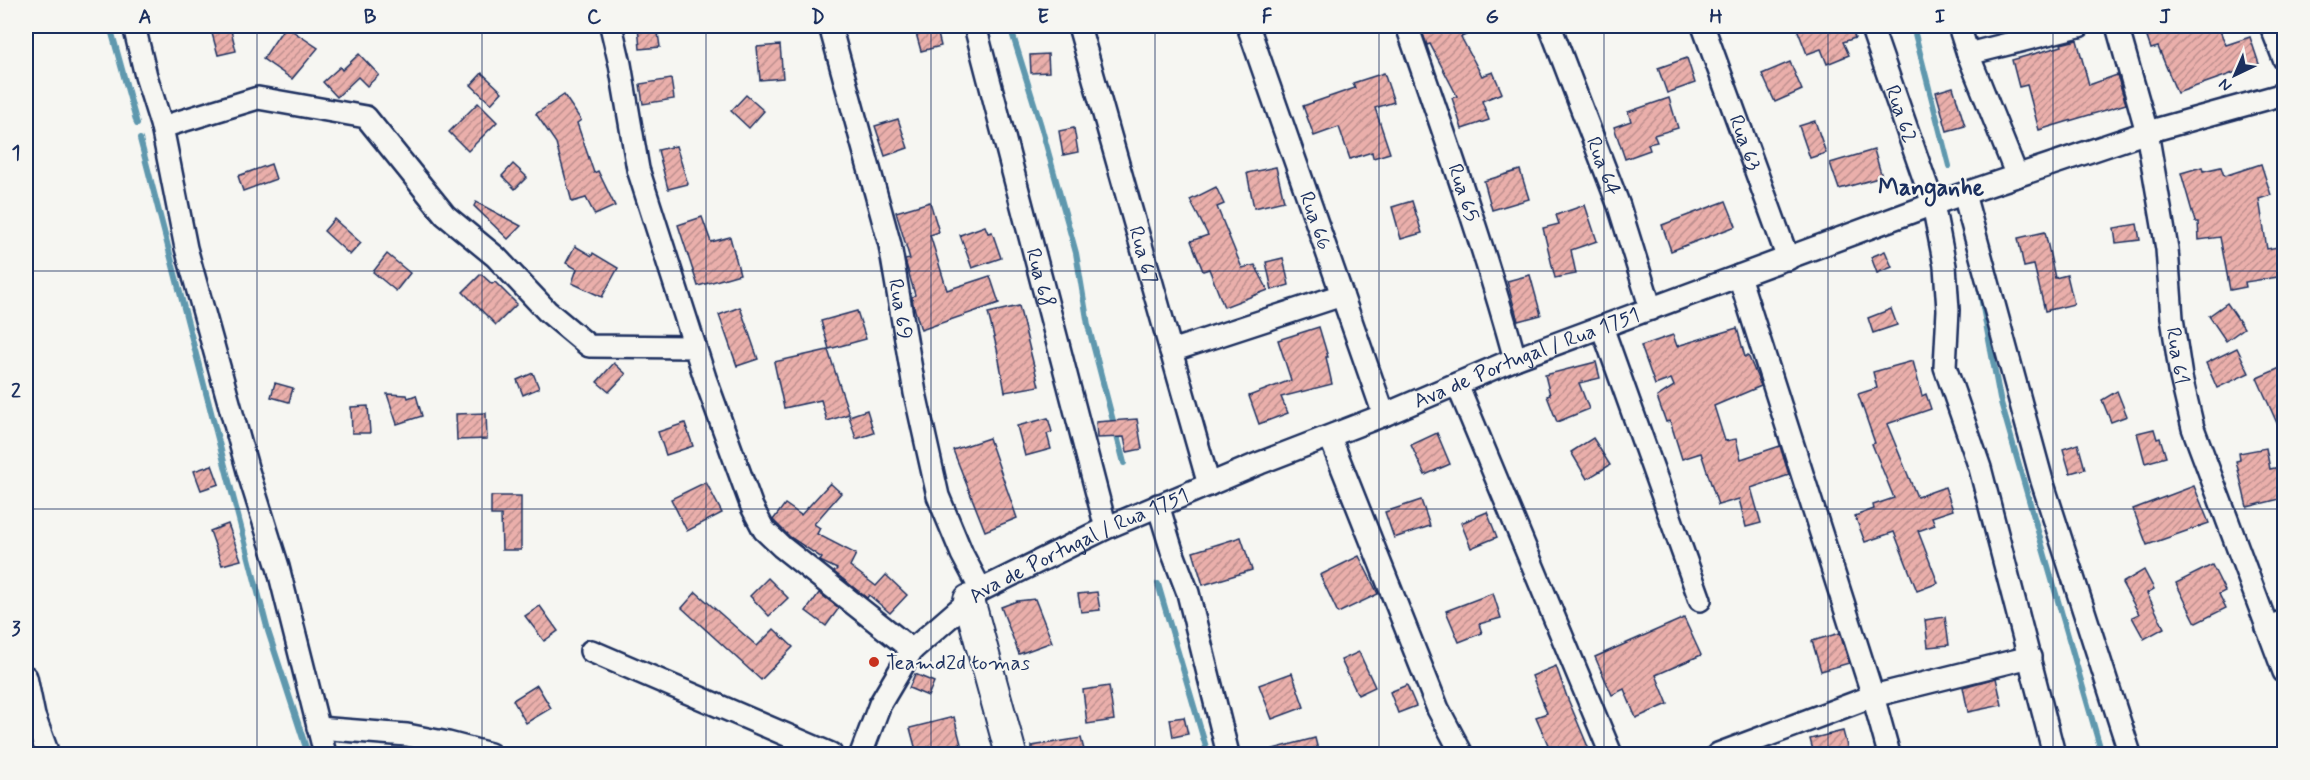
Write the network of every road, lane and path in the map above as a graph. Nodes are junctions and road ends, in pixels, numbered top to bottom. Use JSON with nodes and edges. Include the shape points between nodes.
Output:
{"nodes":[{"id":1,"x":134,"y":26,"type":"edge"},
{"id":2,"x":611,"y":26,"type":"edge"},
{"id":3,"x":830,"y":26,"type":"edge"},
{"id":4,"x":975,"y":26,"type":"edge"},
{"id":5,"x":1079,"y":26,"type":"edge"},
{"id":6,"x":1248,"y":26,"type":"edge"},
{"id":7,"x":1407,"y":26,"type":"edge"},
{"id":8,"x":1550,"y":26,"type":"edge"},
{"id":9,"x":1703,"y":26,"type":"edge"},
{"id":10,"x":1871,"y":26,"type":"edge"},
{"id":11,"x":1959,"y":26,"type":"edge"},
{"id":12,"x":2079,"y":26,"type":"edge"},
{"id":13,"x":2117,"y":26,"type":"edge"},
{"id":14,"x":2271,"y":26,"type":"edge"},
{"id":15,"x":1968,"y":54,"type":"junction"},
{"id":16,"x":2284,"y":60,"type":"edge"},
{"id":17,"x":2284,"y":94,"type":"edge"},
{"id":18,"x":162,"y":126,"type":"junction"},
{"id":19,"x":2147,"y":132,"type":"junction"},
{"id":20,"x":2017,"y":176,"type":"junction"},
{"id":21,"x":1964,"y":194,"type":"junction"},
{"id":22,"x":1933,"y":204,"type":"junction"},
{"id":23,"x":1788,"y":259,"type":"junction"},
{"id":24,"x":1740,"y":276,"type":"junction"},
{"id":25,"x":1342,"y":295,"type":"junction"},
{"id":26,"x":1650,"y":309,"type":"junction"},
{"id":27,"x":1602,"y":327,"type":"junction"},
{"id":28,"x":695,"y":347,"type":"junction"},
{"id":29,"x":1171,"y":351,"type":"junction"},
{"id":30,"x":1515,"y":359,"type":"junction"},
{"id":31,"x":1457,"y":384,"type":"junction"},
{"id":32,"x":1384,"y":415,"type":"junction"},
{"id":33,"x":1330,"y":437,"type":"junction"},
{"id":34,"x":1209,"y":484,"type":"junction"},
{"id":35,"x":1158,"y":505,"type":"junction"},
{"id":36,"x":1106,"y":528,"type":"junction"},
{"id":37,"x":975,"y":595,"type":"junction"},
{"id":38,"x":1700,"y":600,"type":"dead end"},
{"id":39,"x":2276,"y":624,"type":"edge"},
{"id":40,"x":912,"y":650,"type":"junction"},
{"id":41,"x":591,"y":651,"type":"dead end"},
{"id":42,"x":2030,"y":657,"type":"junction"},
{"id":43,"x":2284,"y":672,"type":"edge"},
{"id":44,"x":26,"y":677,"type":"edge"},
{"id":45,"x":1873,"y":696,"type":"junction"},
{"id":46,"x":318,"y":728,"type":"junction"},
{"id":47,"x":48,"y":754,"type":"edge"},
{"id":48,"x":325,"y":754,"type":"edge"},
{"id":49,"x":490,"y":754,"type":"edge"},
{"id":50,"x":831,"y":754,"type":"edge"},
{"id":51,"x":861,"y":754,"type":"edge"},
{"id":52,"x":1011,"y":754,"type":"edge"},
{"id":53,"x":1228,"y":754,"type":"edge"},
{"id":54,"x":1462,"y":754,"type":"edge"},
{"id":55,"x":1611,"y":754,"type":"edge"},
{"id":56,"x":1718,"y":754,"type":"edge"},
{"id":57,"x":1889,"y":754,"type":"edge"},
{"id":58,"x":2054,"y":754,"type":"edge"},
{"id":59,"x":2130,"y":754,"type":"edge"}],
"edges":[{"from":1,"to":18,"type":"street"},
{"from":2,"to":28,"type":"street","via":[[638,169]]},
{"from":3,"to":37,"type":"street","name":"Rua 69","via":[[890,246],[915,393],[938,496]]},
{"from":4,"to":36,"type":"street","name":"Rua 68"},
{"from":5,"to":29,"type":"street","name":"Rua 67"},
{"from":6,"to":25,"type":"street","name":"Rua 66"},
{"from":7,"to":30,"type":"street","name":"Rua 65","via":[[1472,211]]},
{"from":8,"to":26,"type":"street","name":"Rua 64","via":[[1619,206]]},
{"from":9,"to":23,"type":"street","name":"Rua 63"},
{"from":10,"to":22,"type":"street","name":"Rua 62"},
{"from":11,"to":15,"type":"street"},
{"from":12,"to":15,"type":"street"},
{"from":13,"to":19,"type":"street","name":"Rua 61"},
{"from":14,"to":16,"type":"street"},
{"from":15,"to":20,"type":"street"},
{"from":17,"to":19,"type":"street","name":"Ava de Portugal / Rua 1751"},
{"from":18,"to":28,"type":"street","via":[[258,98],[366,117],[445,215],[496,257],[547,311],[589,346]]},
{"from":18,"to":46,"type":"street","via":[[186,248],[278,567]]},
{"from":19,"to":20,"type":"street","name":"Ava de Portugal / Rua 1751"},
{"from":19,"to":39,"type":"street","name":"Rua 61","via":[[2167,249],[2181,377],[2193,428]]},
{"from":20,"to":21,"type":"street","name":"Ava de Portugal / Rua 1751"},
{"from":21,"to":22,"type":"street","name":"Ava de Portugal / Rua 1751"},
{"from":21,"to":59,"type":"street","via":[[2042,481]]},
{"from":22,"to":23,"type":"street","name":"Ava de Portugal / Rua 1751"},
{"from":22,"to":42,"type":"street","name":"Rua 62","via":[[1945,266],[1945,367],[1980,468]]},
{"from":23,"to":24,"type":"street","name":"Ava de Portugal / Rua 1751"},
{"from":24,"to":26,"type":"street","name":"Ava de Portugal / Rua 1751"},
{"from":24,"to":45,"type":"street"},
{"from":25,"to":29,"type":"street"},
{"from":25,"to":32,"type":"street","name":"Rua 66"},
{"from":26,"to":27,"type":"street","name":"Ava de Portugal / Rua 1751"},
{"from":27,"to":30,"type":"street","name":"Ava de Portugal / Rua 1751"},
{"from":27,"to":38,"type":"street"},
{"from":28,"to":40,"type":"street","via":[[752,507],[764,530]]},
{"from":29,"to":34,"type":"street","name":"Rua 67"},
{"from":30,"to":31,"type":"street","name":"Ava de Portugal / Rua 1751"},
{"from":31,"to":32,"type":"street","name":"Ava de Portugal / Rua 1751"},
{"from":31,"to":55,"type":"street"},
{"from":32,"to":33,"type":"street","name":"Ava de Portugal / Rua 1751"},
{"from":33,"to":34,"type":"street","name":"Ava de Portugal / Rua 1751"},
{"from":33,"to":54,"type":"street","via":[[1438,709]]},
{"from":34,"to":35,"type":"street","name":"Ava de Portugal / Rua 1751"},
{"from":35,"to":36,"type":"street","name":"Ava de Portugal / Rua 1751"},
{"from":35,"to":53,"type":"street","via":[[1188,593]]},
{"from":36,"to":37,"type":"street","name":"Ava de Portugal / Rua 1751"},
{"from":37,"to":40,"type":"street","name":"Ava de Portugal / Rua 1751"},
{"from":37,"to":52,"type":"street"},
{"from":39,"to":43,"type":"street","name":"Rua 61"},
{"from":40,"to":51,"type":"street","name":"Ava de Portugal / Rua 1751","via":[[880,704]]},
{"from":41,"to":50,"type":"street"},
{"from":42,"to":45,"type":"street"},
{"from":42,"to":58,"type":"street","name":"Rua 62"},
{"from":44,"to":47,"type":"street","via":[[34,716]]},
{"from":45,"to":56,"type":"street"},
{"from":45,"to":57,"type":"street"},
{"from":46,"to":48,"type":"street"},
{"from":46,"to":49,"type":"street","via":[[407,735]]}]}
